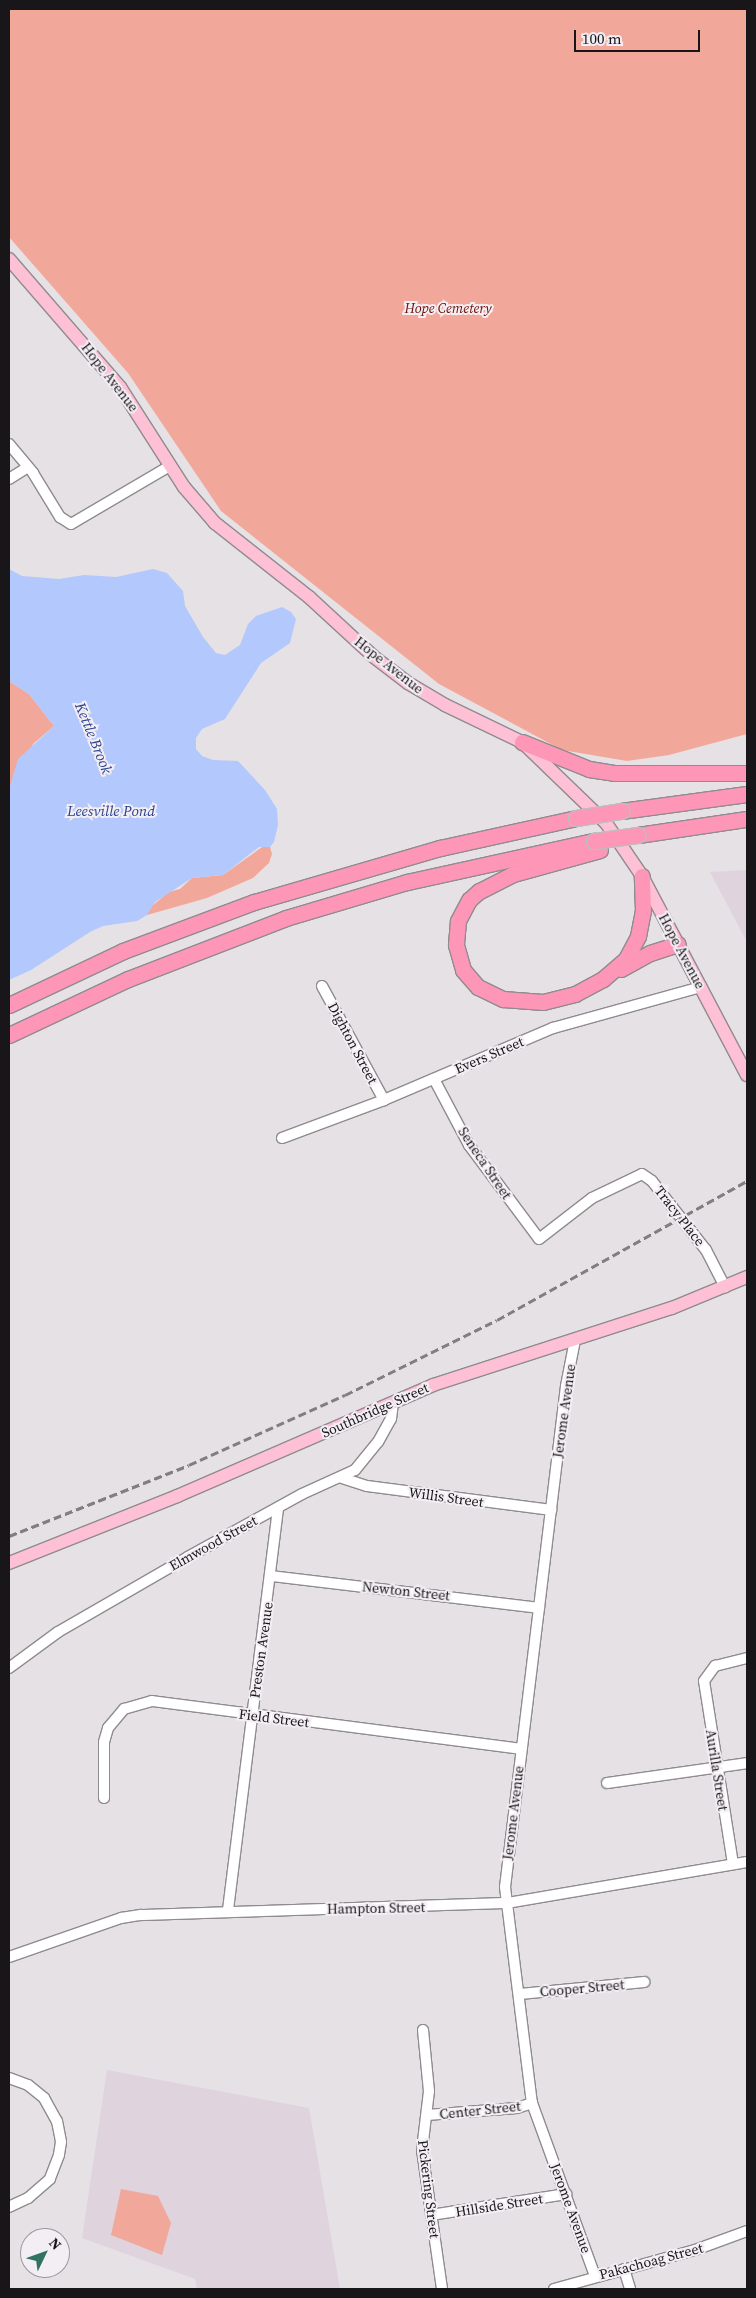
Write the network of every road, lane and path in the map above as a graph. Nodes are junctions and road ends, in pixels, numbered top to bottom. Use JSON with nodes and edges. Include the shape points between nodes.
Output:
{"nodes":[{"id":1,"x":9,"y":259,"type":"edge"},
{"id":2,"x":9,"y":444,"type":"edge"},
{"id":3,"x":28,"y":466,"type":"junction"},
{"id":4,"x":170,"y":466,"type":"junction"},
{"id":5,"x":9,"y":479,"type":"edge"},
{"id":6,"x":522,"y":742,"type":"junction"},
{"id":7,"x":747,"y":773,"type":"edge"},
{"id":8,"x":747,"y":794,"type":"edge"},
{"id":9,"x":747,"y":819,"type":"edge"},
{"id":10,"x":597,"y":845,"type":"junction"},
{"id":11,"x":642,"y":876,"type":"junction"},
{"id":12,"x":678,"y":944,"type":"junction"},
{"id":13,"x":603,"y":979,"type":"junction"},
{"id":14,"x":322,"y":986,"type":"dead end"},
{"id":15,"x":701,"y":987,"type":"junction"},
{"id":16,"x":9,"y":1005,"type":"edge"},
{"id":17,"x":9,"y":1035,"type":"edge"},
{"id":18,"x":747,"y":1076,"type":"edge"},
{"id":19,"x":434,"y":1079,"type":"junction"},
{"id":20,"x":384,"y":1100,"type":"junction"},
{"id":21,"x":282,"y":1138,"type":"dead end"},
{"id":22,"x":543,"y":1236,"type":"joint"},
{"id":23,"x":747,"y":1277,"type":"edge"},
{"id":24,"x":725,"y":1287,"type":"junction"},
{"id":25,"x":575,"y":1340,"type":"junction"},
{"id":26,"x":393,"y":1402,"type":"junction"},
{"id":27,"x":342,"y":1478,"type":"junction"},
{"id":28,"x":278,"y":1508,"type":"junction"},
{"id":29,"x":551,"y":1510,"type":"junction"},
{"id":30,"x":9,"y":1563,"type":"edge"},
{"id":31,"x":272,"y":1576,"type":"junction"},
{"id":32,"x":539,"y":1608,"type":"junction"},
{"id":33,"x":747,"y":1658,"type":"edge"},
{"id":34,"x":9,"y":1668,"type":"edge"},
{"id":35,"x":252,"y":1716,"type":"junction"},
{"id":36,"x":521,"y":1749,"type":"junction"},
{"id":37,"x":747,"y":1763,"type":"edge"},
{"id":38,"x":717,"y":1766,"type":"junction"},
{"id":39,"x":607,"y":1783,"type":"dead end"},
{"id":40,"x":104,"y":1798,"type":"dead end"},
{"id":41,"x":747,"y":1862,"type":"edge"},
{"id":42,"x":733,"y":1864,"type":"junction"},
{"id":43,"x":506,"y":1903,"type":"junction"},
{"id":44,"x":228,"y":1910,"type":"junction"},
{"id":45,"x":9,"y":1957,"type":"edge"},
{"id":46,"x":644,"y":1982,"type":"dead end"},
{"id":47,"x":520,"y":1994,"type":"junction"},
{"id":48,"x":423,"y":2030,"type":"dead end"},
{"id":49,"x":9,"y":2078,"type":"edge"},
{"id":50,"x":532,"y":2103,"type":"junction"},
{"id":51,"x":427,"y":2115,"type":"junction"},
{"id":52,"x":566,"y":2194,"type":"junction"},
{"id":53,"x":9,"y":2206,"type":"edge"},
{"id":54,"x":431,"y":2215,"type":"junction"},
{"id":55,"x":747,"y":2231,"type":"edge"},
{"id":56,"x":624,"y":2269,"type":"junction"},
{"id":57,"x":595,"y":2276,"type":"junction"},
{"id":58,"x":442,"y":2289,"type":"edge"},
{"id":59,"x":554,"y":2289,"type":"edge"},
{"id":60,"x":630,"y":2289,"type":"edge"}],
"edges":[{"from":1,"to":4,"type":"main road","name":"Hope Avenue","via":[[120,387]]},
{"from":2,"to":3,"type":"street"},
{"from":3,"to":4,"type":"street","via":[[58,514],[71,524]]},
{"from":3,"to":5,"type":"street"},
{"from":4,"to":6,"type":"main road","name":"Hope Avenue","via":[[215,523],[309,597],[392,671],[445,705]]},
{"from":6,"to":7,"type":"highway","via":[[589,769],[614,773]]},
{"from":6,"to":11,"type":"main road","name":"Hope Avenue","via":[[606,823]]},
{"from":8,"to":16,"type":"highway","bridge":true,"via":[[576,818],[440,848],[281,893],[124,951]]},
{"from":9,"to":10,"type":"highway","bridge":true,"via":[[656,832]]},
{"from":10,"to":13,"type":"highway","via":[[513,874],[479,891],[462,910],[456,944],[460,964],[469,978],[478,987],[503,999],[530,1002],[559,999]]},
{"from":10,"to":17,"type":"highway","via":[[432,876],[286,918],[136,975]]},
{"from":11,"to":12,"type":"main road","name":"Hope Avenue"},
{"from":11,"to":13,"type":"highway","via":[[643,911],[638,936],[626,959]]},
{"from":12,"to":13,"type":"highway","via":[[650,953]]},
{"from":12,"to":15,"type":"main road","name":"Hope Avenue"},
{"from":14,"to":20,"type":"street","name":"Dighton Street"},
{"from":15,"to":18,"type":"main road","name":"Hope Avenue"},
{"from":15,"to":19,"type":"street","name":"Evers Street","via":[[572,1022]]},
{"from":19,"to":20,"type":"street","name":"Evers Street"},
{"from":19,"to":22,"type":"street","name":"Seneca Street","via":[[469,1145],[539,1239]]},
{"from":20,"to":21,"type":"street","name":"Evers Street"},
{"from":22,"to":24,"type":"street","name":"Tracy Place","via":[[592,1198],[642,1174],[652,1181],[706,1250]]},
{"from":23,"to":24,"type":"main road","name":"Southbridge Street"},
{"from":24,"to":25,"type":"main road","name":"Southbridge Street"},
{"from":25,"to":26,"type":"main road","name":"Southbridge Street","via":[[450,1379]]},
{"from":25,"to":29,"type":"street","name":"Jerome Avenue"},
{"from":26,"to":27,"type":"street","name":"Elmwood Street","via":[[391,1419],[366,1460]]},
{"from":26,"to":30,"type":"main road","name":"Southbridge Street","via":[[168,1500]]},
{"from":27,"to":28,"type":"street","name":"Elmwood Street"},
{"from":27,"to":29,"type":"street","name":"Willis Street","via":[[366,1486]]},
{"from":28,"to":31,"type":"street","name":"Preston Avenue"},
{"from":28,"to":34,"type":"street","name":"Elmwood Street","via":[[58,1632]]},
{"from":29,"to":32,"type":"street","name":"Jerome Avenue"},
{"from":31,"to":32,"type":"street","name":"Newton Street"},
{"from":31,"to":35,"type":"street","name":"Preston Avenue"},
{"from":32,"to":36,"type":"street","name":"Jerome Avenue"},
{"from":33,"to":38,"type":"street","name":"Aurilla Street","via":[[715,1666],[706,1675],[704,1690]]},
{"from":35,"to":36,"type":"street","name":"Field Street"},
{"from":35,"to":40,"type":"street","name":"Field Street","via":[[152,1701],[124,1709],[112,1720],[104,1742]]},
{"from":35,"to":44,"type":"street","name":"Preston Avenue"},
{"from":36,"to":43,"type":"street","name":"Jerome Avenue","via":[[504,1887]]},
{"from":37,"to":38,"type":"street"},
{"from":38,"to":39,"type":"street"},
{"from":38,"to":42,"type":"street","name":"Aurilla Street"},
{"from":41,"to":42,"type":"street","name":"Hampton Street"},
{"from":42,"to":43,"type":"street","name":"Hampton Street"},
{"from":43,"to":44,"type":"street","name":"Hampton Street","via":[[398,1909]]},
{"from":43,"to":47,"type":"street","name":"Jerome Avenue"},
{"from":44,"to":45,"type":"street","name":"Hampton Street","via":[[121,1918]]},
{"from":46,"to":47,"type":"street","name":"Cooper Street"},
{"from":47,"to":50,"type":"street","name":"Jerome Avenue"},
{"from":48,"to":51,"type":"street","name":"Pickering Street","via":[[429,2091]]},
{"from":49,"to":53,"type":"street","via":[[28,2085],[44,2098],[57,2121],[61,2142],[60,2156],[50,2179],[28,2198]]},
{"from":50,"to":51,"type":"street","name":"Center Street","via":[[517,2108]]},
{"from":50,"to":52,"type":"street","name":"Jerome Avenue"},
{"from":51,"to":54,"type":"street","name":"Pickering Street","via":[[422,2150]]},
{"from":52,"to":54,"type":"street","name":"Hillside Street"},
{"from":52,"to":57,"type":"street","name":"Jerome Avenue"},
{"from":54,"to":58,"type":"street","name":"Pickering Street"},
{"from":55,"to":56,"type":"street","name":"Pakachoag Street"},
{"from":56,"to":57,"type":"street","name":"Pakachoag Street"},
{"from":56,"to":60,"type":"street"},
{"from":57,"to":59,"type":"street","name":"Pakachoag Street"}]}
